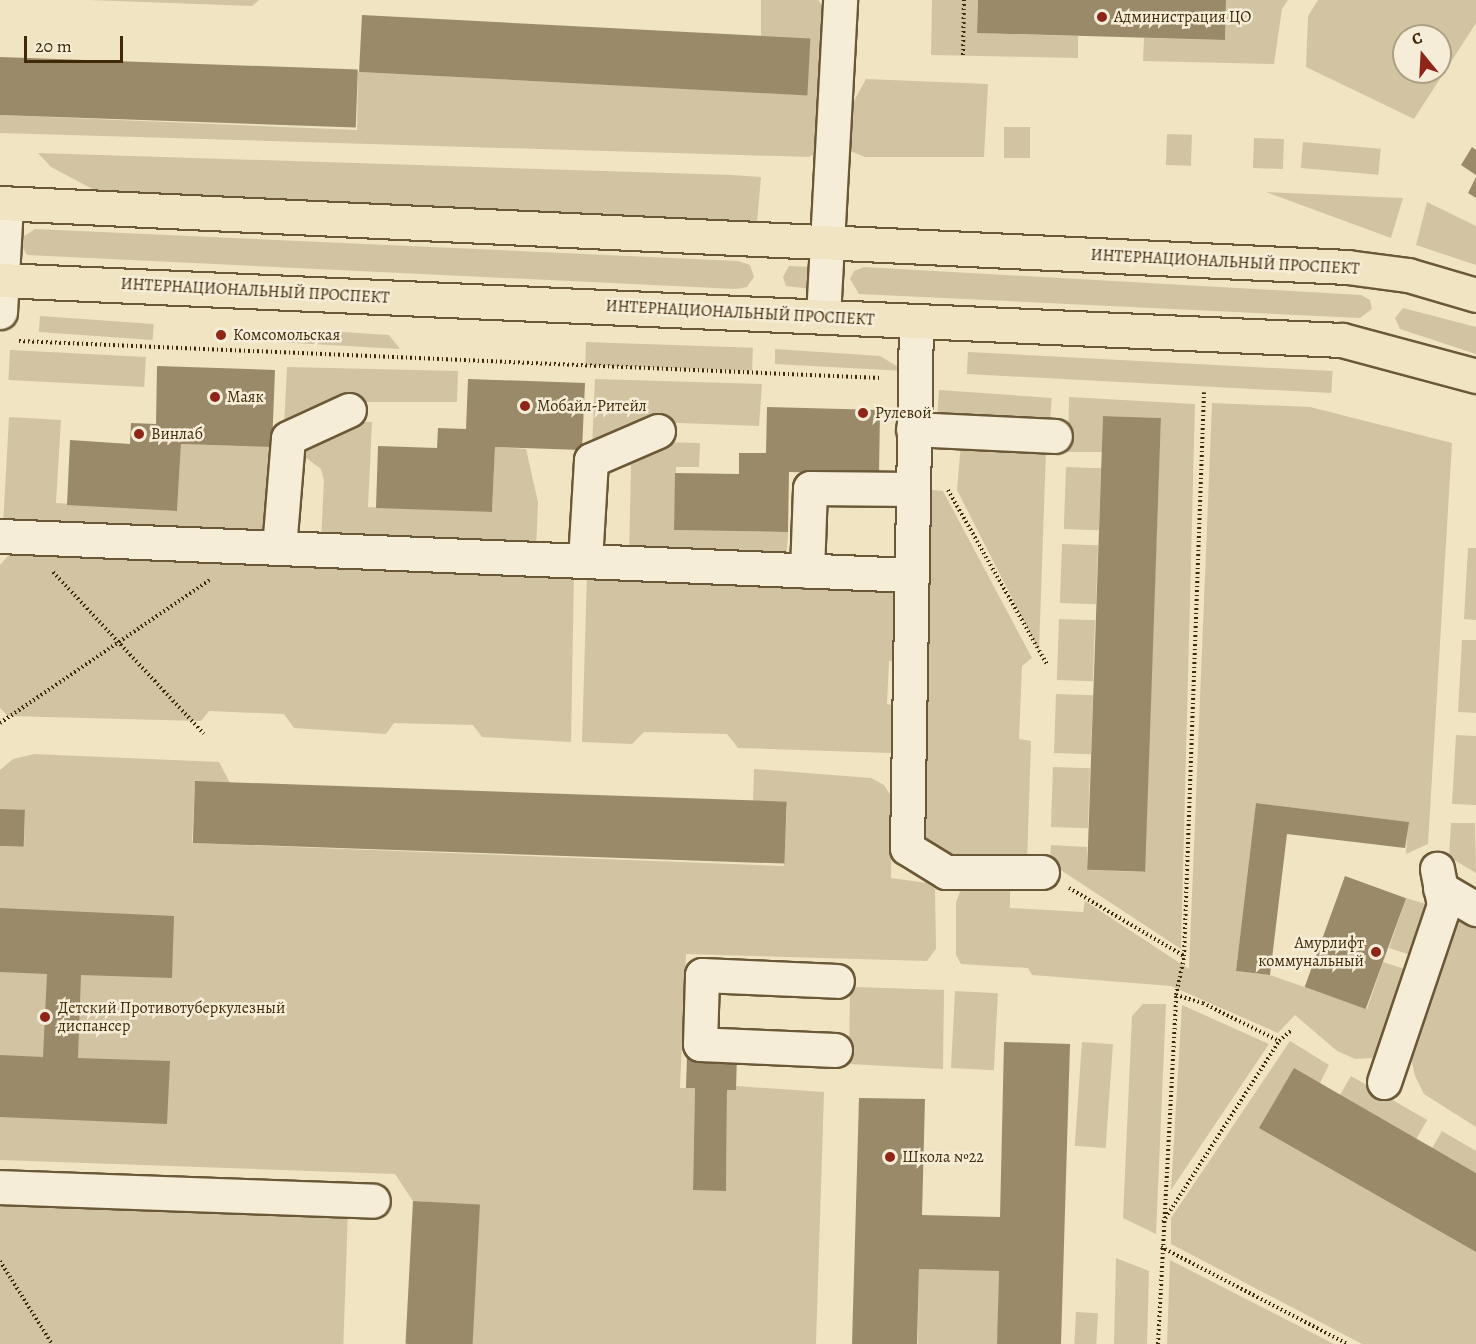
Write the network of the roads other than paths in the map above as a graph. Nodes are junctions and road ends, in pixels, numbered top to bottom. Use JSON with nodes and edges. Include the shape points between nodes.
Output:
{"nodes":[{"id":1,"x":840,"y":0,"type":"edge"},
{"id":2,"x":3,"y":203,"type":"edge"},
{"id":3,"x":827,"y":243,"type":"junction"},
{"id":4,"x":1476,"y":295,"type":"edge"},
{"id":5,"x":3,"y":303,"type":"edge"},
{"id":6,"x":823,"y":317,"type":"junction"},
{"id":7,"x":916,"y":321,"type":"junction"},
{"id":8,"x":1476,"y":376,"type":"edge"},
{"id":9,"x":349,"y":410,"type":"dead end"},
{"id":10,"x":914,"y":429,"type":"junction"},
{"id":11,"x":658,"y":431,"type":"dead end"},
{"id":12,"x":1055,"y":436,"type":"dead end"},
{"id":13,"x":927,"y":485,"type":"junction"},
{"id":14,"x":10,"y":536,"type":"edge"},
{"id":15,"x":268,"y":547,"type":"junction"},
{"id":16,"x":585,"y":561,"type":"junction"},
{"id":17,"x":807,"y":571,"type":"junction"},
{"id":18,"x":910,"y":576,"type":"junction"},
{"id":19,"x":1042,"y":872,"type":"road end"},
{"id":20,"x":1476,"y":909,"type":"edge"},
{"id":21,"x":837,"y":981,"type":"dead end"},
{"id":22,"x":835,"y":1050,"type":"dead end"},
{"id":23,"x":1384,"y":1082,"type":"dead end"},
{"id":24,"x":0,"y":1187,"type":"edge"},
{"id":25,"x":374,"y":1201,"type":"dead end"}],
"edges":[{"from":1,"to":3,"type":"street"},
{"from":2,"to":3,"type":"main road","name":"ИНТЕРНАЦИОНАЛЬНЫЙ ПРОСПЕКТ"},
{"from":2,"to":5,"type":"street"},
{"from":3,"to":4,"type":"main road","name":"ИНТЕРНАЦИОНАЛЬНЫЙ ПРОСПЕКТ","via":[[1347,267],[1408,275]]},
{"from":3,"to":6,"type":"street"},
{"from":5,"to":6,"type":"main road","name":"ИНТЕРНАЦИОНАЛЬНЫЙ ПРОСПЕКТ"},
{"from":6,"to":7,"type":"main road","name":"ИНТЕРНАЦИОНАЛЬНЫЙ ПРОСПЕКТ"},
{"from":7,"to":8,"type":"main road","name":"ИНТЕРНАЦИОНАЛЬНЫЙ ПРОСПЕКТ","via":[[1342,340]]},
{"from":7,"to":10,"type":"street"},
{"from":9,"to":15,"type":"street","via":[[288,438]]},
{"from":10,"to":12,"type":"street"},
{"from":10,"to":13,"type":"street"},
{"from":11,"to":16,"type":"street","via":[[591,460]]},
{"from":13,"to":17,"type":"street","via":[[810,488]]},
{"from":13,"to":18,"type":"street"},
{"from":14,"to":15,"type":"street"},
{"from":15,"to":16,"type":"street"},
{"from":16,"to":17,"type":"street"},
{"from":17,"to":18,"type":"street"},
{"from":18,"to":19,"type":"street","via":[[907,848],[946,872]]},
{"from":20,"to":23,"type":"street","via":[[1438,879],[1444,905]]},
{"from":21,"to":22,"type":"street","via":[[702,975],[700,1044]]},
{"from":24,"to":25,"type":"street"}]}
